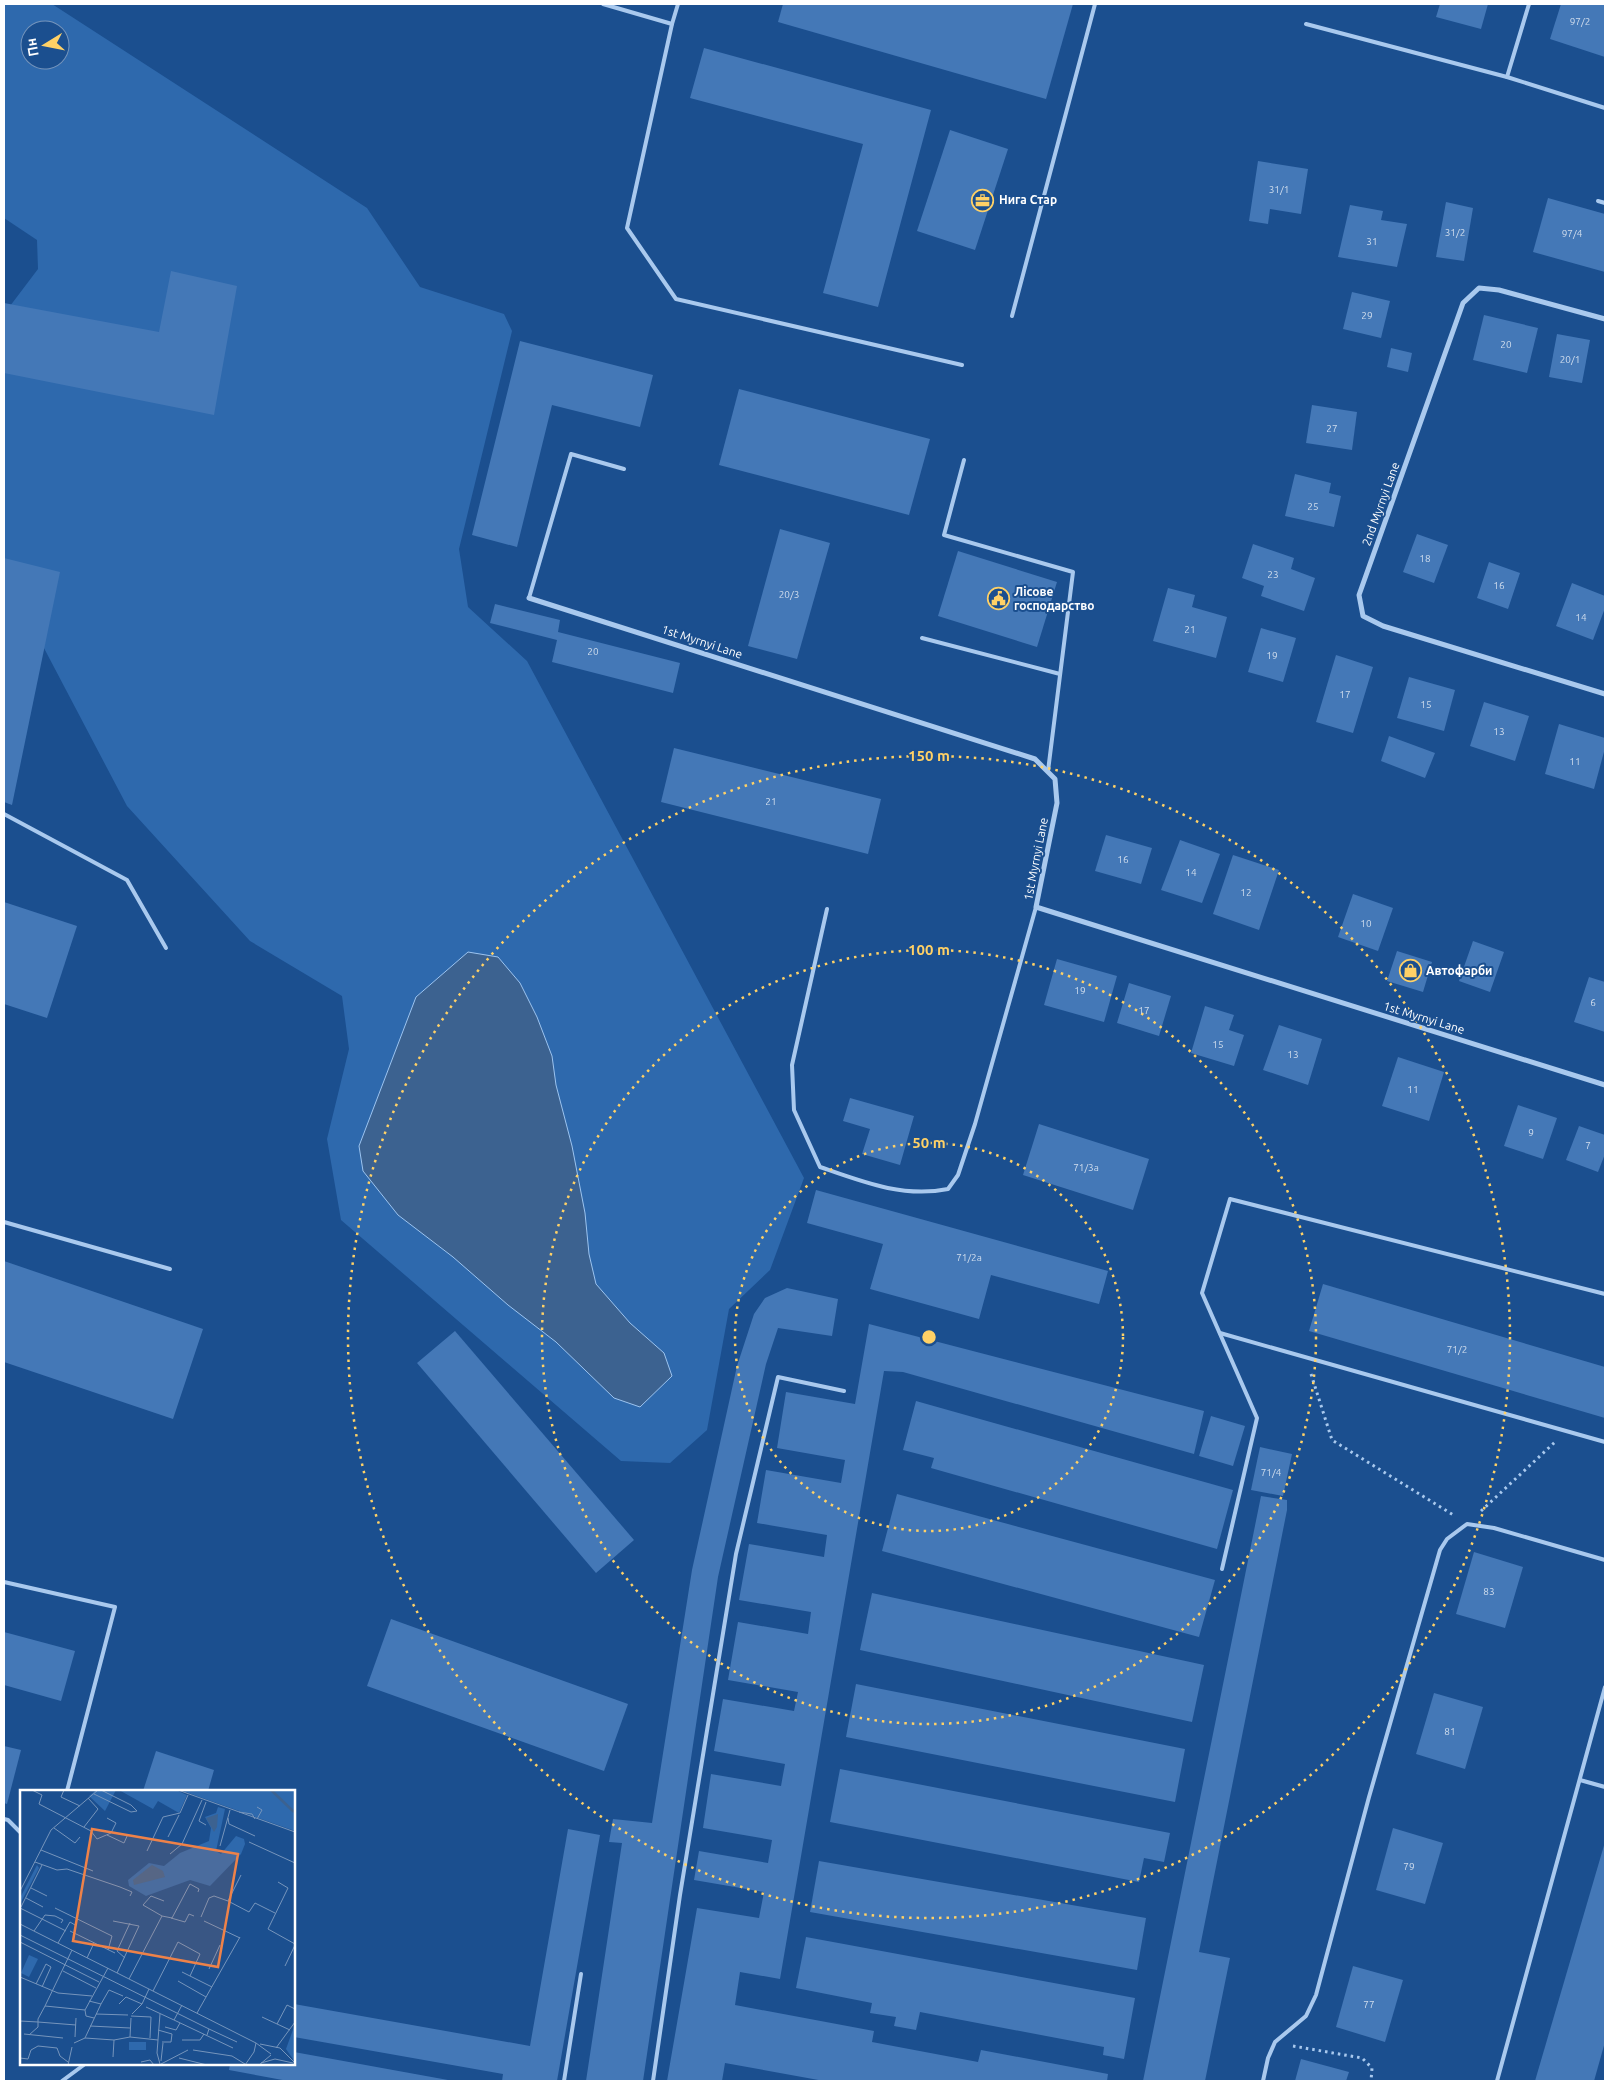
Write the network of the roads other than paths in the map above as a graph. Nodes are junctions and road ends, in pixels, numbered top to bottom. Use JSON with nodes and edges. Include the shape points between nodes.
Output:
{"nodes":[{"id":1,"x":604,"y":4,"type":"edge"},
{"id":2,"x":678,"y":4,"type":"edge"},
{"id":3,"x":1095,"y":4,"type":"edge"},
{"id":4,"x":1529,"y":4,"type":"edge"},
{"id":5,"x":672,"y":24,"type":"junction"},
{"id":6,"x":1306,"y":24,"type":"dead end"},
{"id":7,"x":1507,"y":77,"type":"junction"},
{"id":8,"x":1605,"y":108,"type":"edge"},
{"id":9,"x":1598,"y":201,"type":"dead end"},
{"id":10,"x":1605,"y":203,"type":"edge"},
{"id":11,"x":1012,"y":316,"type":"dead end"},
{"id":12,"x":1605,"y":319,"type":"edge"},
{"id":13,"x":962,"y":365,"type":"dead end"},
{"id":14,"x":964,"y":460,"type":"dead end"},
{"id":15,"x":624,"y":469,"type":"dead end"},
{"id":16,"x":529,"y":598,"type":"joint"},
{"id":17,"x":922,"y":638,"type":"dead end"},
{"id":18,"x":1060,"y":674,"type":"junction"},
{"id":19,"x":1605,"y":694,"type":"edge"},
{"id":20,"x":1048,"y":771,"type":"junction"},
{"id":21,"x":4,"y":814,"type":"edge"},
{"id":22,"x":1036,"y":907,"type":"junction"},
{"id":23,"x":827,"y":909,"type":"dead end"},
{"id":24,"x":166,"y":948,"type":"dead end"},
{"id":25,"x":1605,"y":1085,"type":"edge"},
{"id":26,"x":4,"y":1222,"type":"edge"},
{"id":27,"x":170,"y":1269,"type":"dead end"},
{"id":28,"x":1605,"y":1294,"type":"edge"},
{"id":29,"x":1220,"y":1333,"type":"junction"},
{"id":30,"x":844,"y":1391,"type":"dead end"},
{"id":31,"x":1605,"y":1442,"type":"edge"},
{"id":32,"x":1605,"y":1560,"type":"edge"},
{"id":33,"x":1222,"y":1569,"type":"dead end"},
{"id":34,"x":4,"y":1582,"type":"edge"},
{"id":35,"x":1605,"y":1687,"type":"edge"},
{"id":36,"x":1580,"y":1780,"type":"junction"},
{"id":37,"x":1605,"y":1787,"type":"edge"},
{"id":38,"x":67,"y":1790,"type":"edge"},
{"id":39,"x":4,"y":1819,"type":"edge"},
{"id":40,"x":20,"y":1832,"type":"edge"},
{"id":41,"x":581,"y":1974,"type":"dead end"},
{"id":42,"x":84,"y":2065,"type":"edge"},
{"id":43,"x":62,"y":2081,"type":"edge"},
{"id":44,"x":564,"y":2081,"type":"edge"},
{"id":45,"x":653,"y":2081,"type":"edge"},
{"id":46,"x":1263,"y":2081,"type":"edge"},
{"id":47,"x":1497,"y":2081,"type":"edge"}],
"edges":[{"from":1,"to":5,"type":"lane"},
{"from":2,"to":5,"type":"lane"},
{"from":3,"to":11,"type":"lane"},
{"from":4,"to":7,"type":"lane"},
{"from":5,"to":13,"type":"lane","via":[[627,228],[676,299]]},
{"from":6,"to":7,"type":"lane"},
{"from":7,"to":8,"type":"lane"},
{"from":9,"to":10,"type":"lane"},
{"from":12,"to":19,"type":"street","name":"2nd Myrnyi Lane","via":[[1499,290],[1479,288],[1463,303],[1359,595],[1363,616],[1383,626]]},
{"from":14,"to":18,"type":"lane","via":[[944,535],[1073,572]]},
{"from":15,"to":16,"type":"lane","via":[[572,454]]},
{"from":16,"to":20,"type":"street","name":"1st Myrnyi Lane","via":[[1035,759]]},
{"from":17,"to":18,"type":"lane"},
{"from":18,"to":20,"type":"lane"},
{"from":20,"to":22,"type":"street","name":"1st Myrnyi Lane","via":[[1055,778],[1057,803]]},
{"from":21,"to":24,"type":"lane","via":[[127,880]]},
{"from":22,"to":23,"type":"lane","via":[[958,1175],[948,1189],[929,1193],[900,1192],[820,1167],[794,1110],[792,1065]]},
{"from":22,"to":25,"type":"street","name":"1st Myrnyi Lane"},
{"from":26,"to":27,"type":"lane"},
{"from":28,"to":29,"type":"lane","via":[[1230,1199],[1202,1293]]},
{"from":29,"to":31,"type":"lane"},
{"from":29,"to":33,"type":"lane","via":[[1257,1418]]},
{"from":30,"to":45,"type":"lane","via":[[778,1377],[736,1554],[681,1885]]},
{"from":32,"to":46,"type":"lane","via":[[1494,1528],[1467,1524],[1447,1539],[1440,1550],[1369,1797],[1316,1995],[1306,2016],[1275,2042]]},
{"from":34,"to":38,"type":"lane","via":[[115,1608]]},
{"from":35,"to":36,"type":"lane"},
{"from":36,"to":37,"type":"lane"},
{"from":36,"to":47,"type":"lane"},
{"from":39,"to":40,"type":"lane"},
{"from":41,"to":44,"type":"lane"},
{"from":42,"to":43,"type":"lane"}]}
